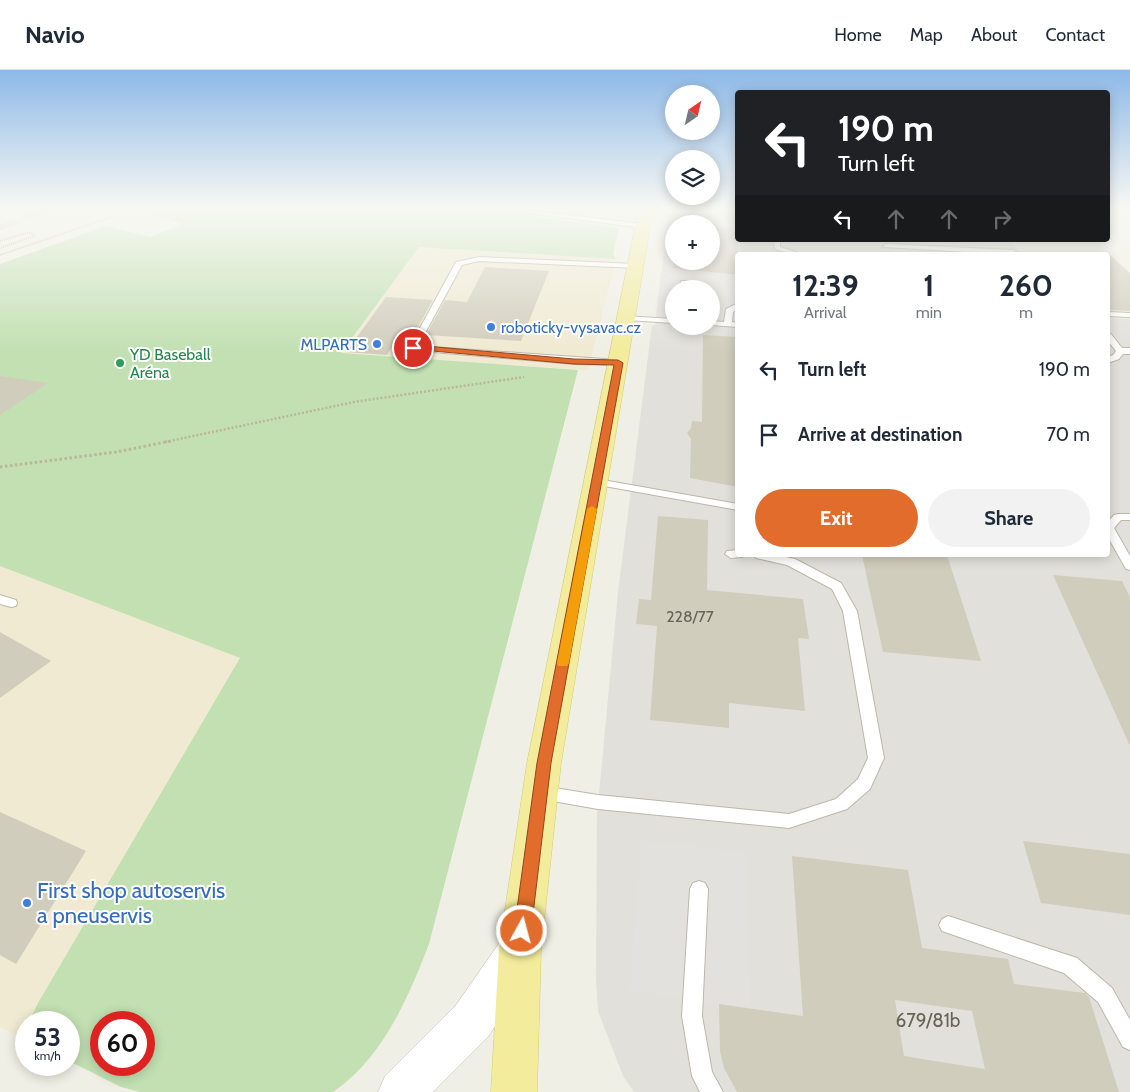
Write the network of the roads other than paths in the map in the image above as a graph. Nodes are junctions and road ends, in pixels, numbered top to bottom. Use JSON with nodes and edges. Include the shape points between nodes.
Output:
{"nodes":[{"id":1,"x":638,"y":257,"type":"edge"},
{"id":2,"x":636,"y":266,"type":"junction"},
{"id":3,"x":735,"y":307,"type":"edge"},
{"id":4,"x":1110,"y":314,"type":"edge"},
{"id":5,"x":1130,"y":315,"type":"edge"},
{"id":6,"x":627,"y":318,"type":"junction"},
{"id":7,"x":665,"y":320,"type":"edge"},
{"id":8,"x":720,"y":324,"type":"edge"},
{"id":9,"x":728,"y":324,"type":"junction"},
{"id":10,"x":735,"y":325,"type":"edge"},
{"id":11,"x":1110,"y":338,"type":"edge"},
{"id":12,"x":1120,"y":351,"type":"junction"},
{"id":13,"x":1130,"y":352,"type":"edge"},
{"id":14,"x":1110,"y":359,"type":"edge"},
{"id":15,"x":618,"y":363,"type":"junction"},
{"id":16,"x":597,"y":482,"type":"junction"},
{"id":17,"x":735,"y":506,"type":"edge"},
{"id":18,"x":1130,"y":517,"type":"edge"},
{"id":19,"x":1110,"y":526,"type":"edge"},
{"id":20,"x":1110,"y":531,"type":"edge"},
{"id":21,"x":769,"y":557,"type":"edge"},
{"id":22,"x":1130,"y":566,"type":"edge"},
{"id":23,"x":540,"y":793,"type":"junction"},
{"id":24,"x":699,"y":889,"type":"dead end"},
{"id":25,"x":948,"y":925,"type":"dead end"},
{"id":26,"x":520,"y":950,"type":"junction"},
{"id":27,"x":1130,"y":1040,"type":"edge"},
{"id":28,"x":401,"y":1092,"type":"edge"},
{"id":29,"x":514,"y":1092,"type":"edge"},
{"id":30,"x":712,"y":1092,"type":"edge"}],
"edges":[{"from":1,"to":2,"type":"main road"},
{"from":2,"to":6,"type":"main road"},
{"from":2,"to":15,"type":"lane","via":[[479,259],[459,264],[413,348]]},
{"from":3,"to":9,"type":"lane","via":[[729,310]]},
{"from":4,"to":5,"type":"lane"},
{"from":6,"to":7,"type":"lane"},
{"from":6,"to":15,"type":"main road"},
{"from":8,"to":9,"type":"lane"},
{"from":9,"to":10,"type":"lane"},
{"from":11,"to":12,"type":"lane"},
{"from":12,"to":13,"type":"lane"},
{"from":12,"to":14,"type":"lane"},
{"from":15,"to":16,"type":"main road"},
{"from":16,"to":17,"type":"lane"},
{"from":16,"to":23,"type":"main road"},
{"from":18,"to":19,"type":"lane","via":[[1118,518]]},
{"from":20,"to":22,"type":"lane"},
{"from":21,"to":23,"type":"lane","via":[[791,562],[837,586],[850,611],[876,758],[864,784],[841,804],[790,821]]},
{"from":23,"to":26,"type":"main road"},
{"from":24,"to":30,"type":"lane","via":[[692,1016],[702,1076]]},
{"from":25,"to":27,"type":"lane","via":[[1070,965],[1105,995]]},
{"from":26,"to":28,"type":"street","via":[[472,1021]]},
{"from":26,"to":29,"type":"main road"}]}
